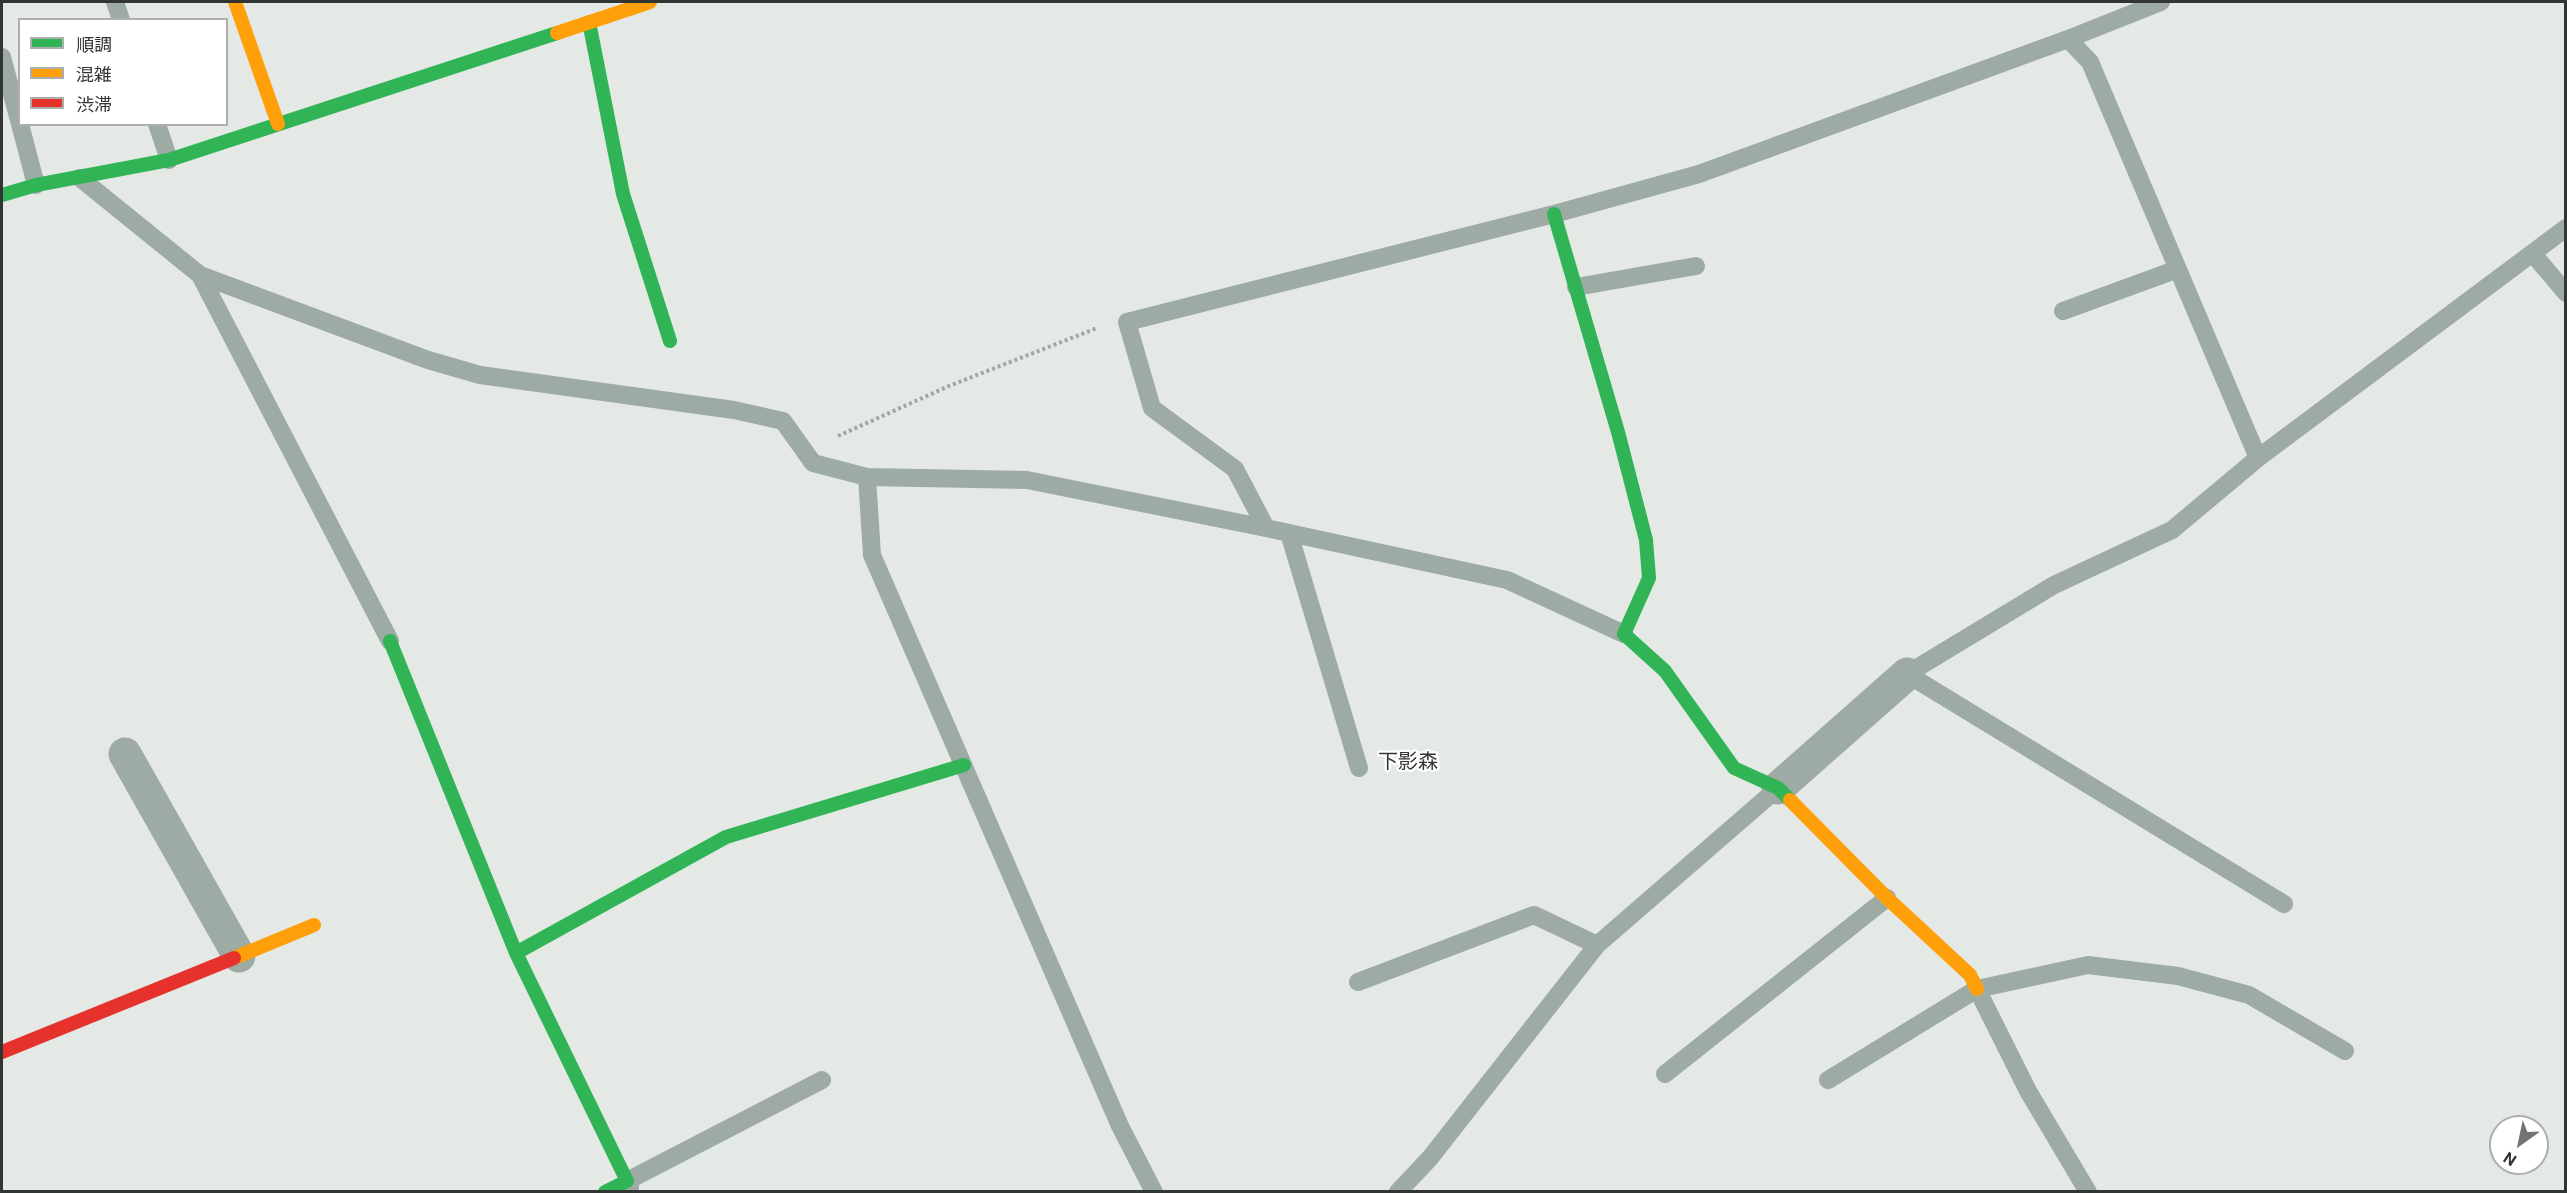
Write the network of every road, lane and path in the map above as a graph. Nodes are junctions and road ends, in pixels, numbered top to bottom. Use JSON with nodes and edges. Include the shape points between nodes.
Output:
{"nodes":[{"id":1,"x":115,"y":2,"type":"edge"},
{"id":2,"x":236,"y":2,"type":"edge"},
{"id":3,"x":650,"y":2,"type":"edge"},
{"id":4,"x":2162,"y":2,"type":"edge"},
{"id":5,"x":120,"y":18,"type":"edge"},
{"id":6,"x":589,"y":22,"type":"junction"},
{"id":7,"x":2068,"y":39,"type":"junction"},
{"id":8,"x":2,"y":57,"type":"edge"},
{"id":9,"x":18,"y":117,"type":"edge"},
{"id":10,"x":278,"y":124,"type":"junction"},
{"id":11,"x":21,"y":126,"type":"edge"},
{"id":12,"x":158,"y":126,"type":"edge"},
{"id":13,"x":169,"y":160,"type":"junction"},
{"id":14,"x":80,"y":178,"type":"junction"},
{"id":15,"x":36,"y":185,"type":"junction"},
{"id":16,"x":2,"y":195,"type":"edge"},
{"id":17,"x":1554,"y":214,"type":"junction"},
{"id":18,"x":2565,"y":228,"type":"edge"},
{"id":19,"x":2533,"y":254,"type":"junction"},
{"id":20,"x":1695,"y":266,"type":"dead end"},
{"id":21,"x":2178,"y":269,"type":"junction"},
{"id":22,"x":200,"y":275,"type":"junction"},
{"id":23,"x":1576,"y":287,"type":"junction"},
{"id":24,"x":2565,"y":292,"type":"edge"},
{"id":25,"x":2063,"y":311,"type":"dead end"},
{"id":26,"x":1127,"y":322,"type":"junction"},
{"id":27,"x":670,"y":341,"type":"dead end"},
{"id":28,"x":804,"y":451,"type":"junction"},
{"id":29,"x":2258,"y":458,"type":"junction"},
{"id":30,"x":867,"y":477,"type":"junction"},
{"id":31,"x":1266,"y":528,"type":"junction"},
{"id":32,"x":1289,"y":533,"type":"junction"},
{"id":33,"x":1624,"y":633,"type":"junction"},
{"id":34,"x":390,"y":640,"type":"joint"},
{"id":35,"x":1907,"y":674,"type":"junction"},
{"id":36,"x":125,"y":754,"type":"dead end"},
{"id":37,"x":964,"y":765,"type":"junction"},
{"id":38,"x":1359,"y":768,"type":"dead end"},
{"id":39,"x":1778,"y":788,"type":"junction"},
{"id":40,"x":1887,"y":898,"type":"junction"},
{"id":41,"x":2284,"y":904,"type":"dead end"},
{"id":42,"x":314,"y":925,"type":"dead end"},
{"id":43,"x":1597,"y":945,"type":"junction"},
{"id":44,"x":516,"y":953,"type":"junction"},
{"id":45,"x":239,"y":956,"type":"junction"},
{"id":46,"x":1358,"y":982,"type":"dead end"},
{"id":47,"x":1977,"y":989,"type":"junction"},
{"id":48,"x":2345,"y":1051,"type":"dead end"},
{"id":49,"x":2,"y":1052,"type":"edge"},
{"id":50,"x":1665,"y":1074,"type":"dead end"},
{"id":51,"x":822,"y":1080,"type":"dead end"},
{"id":52,"x":1828,"y":1080,"type":"dead end"},
{"id":53,"x":629,"y":1186,"type":"edge"},
{"id":54,"x":605,"y":1191,"type":"edge"},
{"id":55,"x":1154,"y":1191,"type":"edge"},
{"id":56,"x":1398,"y":1191,"type":"edge"},
{"id":57,"x":2088,"y":1191,"type":"edge"}],
"edges":[{"from":1,"to":5,"type":"lane"},
{"from":2,"to":10,"type":"street"},
{"from":3,"to":6,"type":"street"},
{"from":4,"to":7,"type":"lane"},
{"from":6,"to":10,"type":"street"},
{"from":6,"to":27,"type":"street","via":[[623,194]]},
{"from":7,"to":17,"type":"lane","via":[[1699,174]]},
{"from":7,"to":21,"type":"lane","via":[[2090,62]]},
{"from":8,"to":9,"type":"lane"},
{"from":10,"to":13,"type":"street"},
{"from":11,"to":15,"type":"lane"},
{"from":12,"to":13,"type":"lane"},
{"from":13,"to":14,"type":"street"},
{"from":14,"to":15,"type":"street"},
{"from":14,"to":22,"type":"lane"},
{"from":15,"to":16,"type":"street"},
{"from":17,"to":23,"type":"street"},
{"from":17,"to":26,"type":"lane"},
{"from":18,"to":19,"type":"lane"},
{"from":19,"to":24,"type":"lane"},
{"from":19,"to":29,"type":"lane"},
{"from":20,"to":23,"type":"lane"},
{"from":21,"to":25,"type":"lane"},
{"from":21,"to":29,"type":"lane"},
{"from":22,"to":28,"type":"lane","via":[[428,360],[480,375],[734,410],[783,421]]},
{"from":22,"to":34,"type":"lane"},
{"from":23,"to":33,"type":"street","via":[[1646,540],[1649,578]]},
{"from":26,"to":28,"type":"path","via":[[1104,325],[949,386]]},
{"from":26,"to":31,"type":"lane","via":[[1152,408],[1235,470]]},
{"from":28,"to":30,"type":"lane","via":[[813,463]]},
{"from":29,"to":35,"type":"lane","via":[[2172,530],[2054,585]]},
{"from":30,"to":31,"type":"lane","via":[[1027,480]]},
{"from":30,"to":37,"type":"lane","via":[[872,555]]},
{"from":31,"to":32,"type":"lane"},
{"from":32,"to":33,"type":"lane","via":[[1507,580]]},
{"from":32,"to":38,"type":"lane"},
{"from":33,"to":39,"type":"street","via":[[1665,671],[1734,768]]},
{"from":34,"to":44,"type":"street"},
{"from":35,"to":39,"type":"street"},
{"from":35,"to":41,"type":"lane"},
{"from":36,"to":45,"type":"street"},
{"from":37,"to":44,"type":"street","via":[[726,837]]},
{"from":37,"to":55,"type":"lane","via":[[1120,1125]]},
{"from":39,"to":40,"type":"street"},
{"from":39,"to":43,"type":"lane"},
{"from":40,"to":47,"type":"street","via":[[1970,975]]},
{"from":40,"to":50,"type":"lane"},
{"from":42,"to":45,"type":"street"},
{"from":43,"to":46,"type":"lane","via":[[1534,915]]},
{"from":43,"to":56,"type":"lane","via":[[1430,1158]]},
{"from":44,"to":53,"type":"street"},
{"from":45,"to":49,"type":"street"},
{"from":47,"to":48,"type":"lane","via":[[2088,965],[2178,976],[2249,995]]},
{"from":47,"to":52,"type":"lane"},
{"from":47,"to":57,"type":"lane","via":[[2028,1092]]},
{"from":51,"to":53,"type":"lane"},
{"from":53,"to":54,"type":"street"}]}
